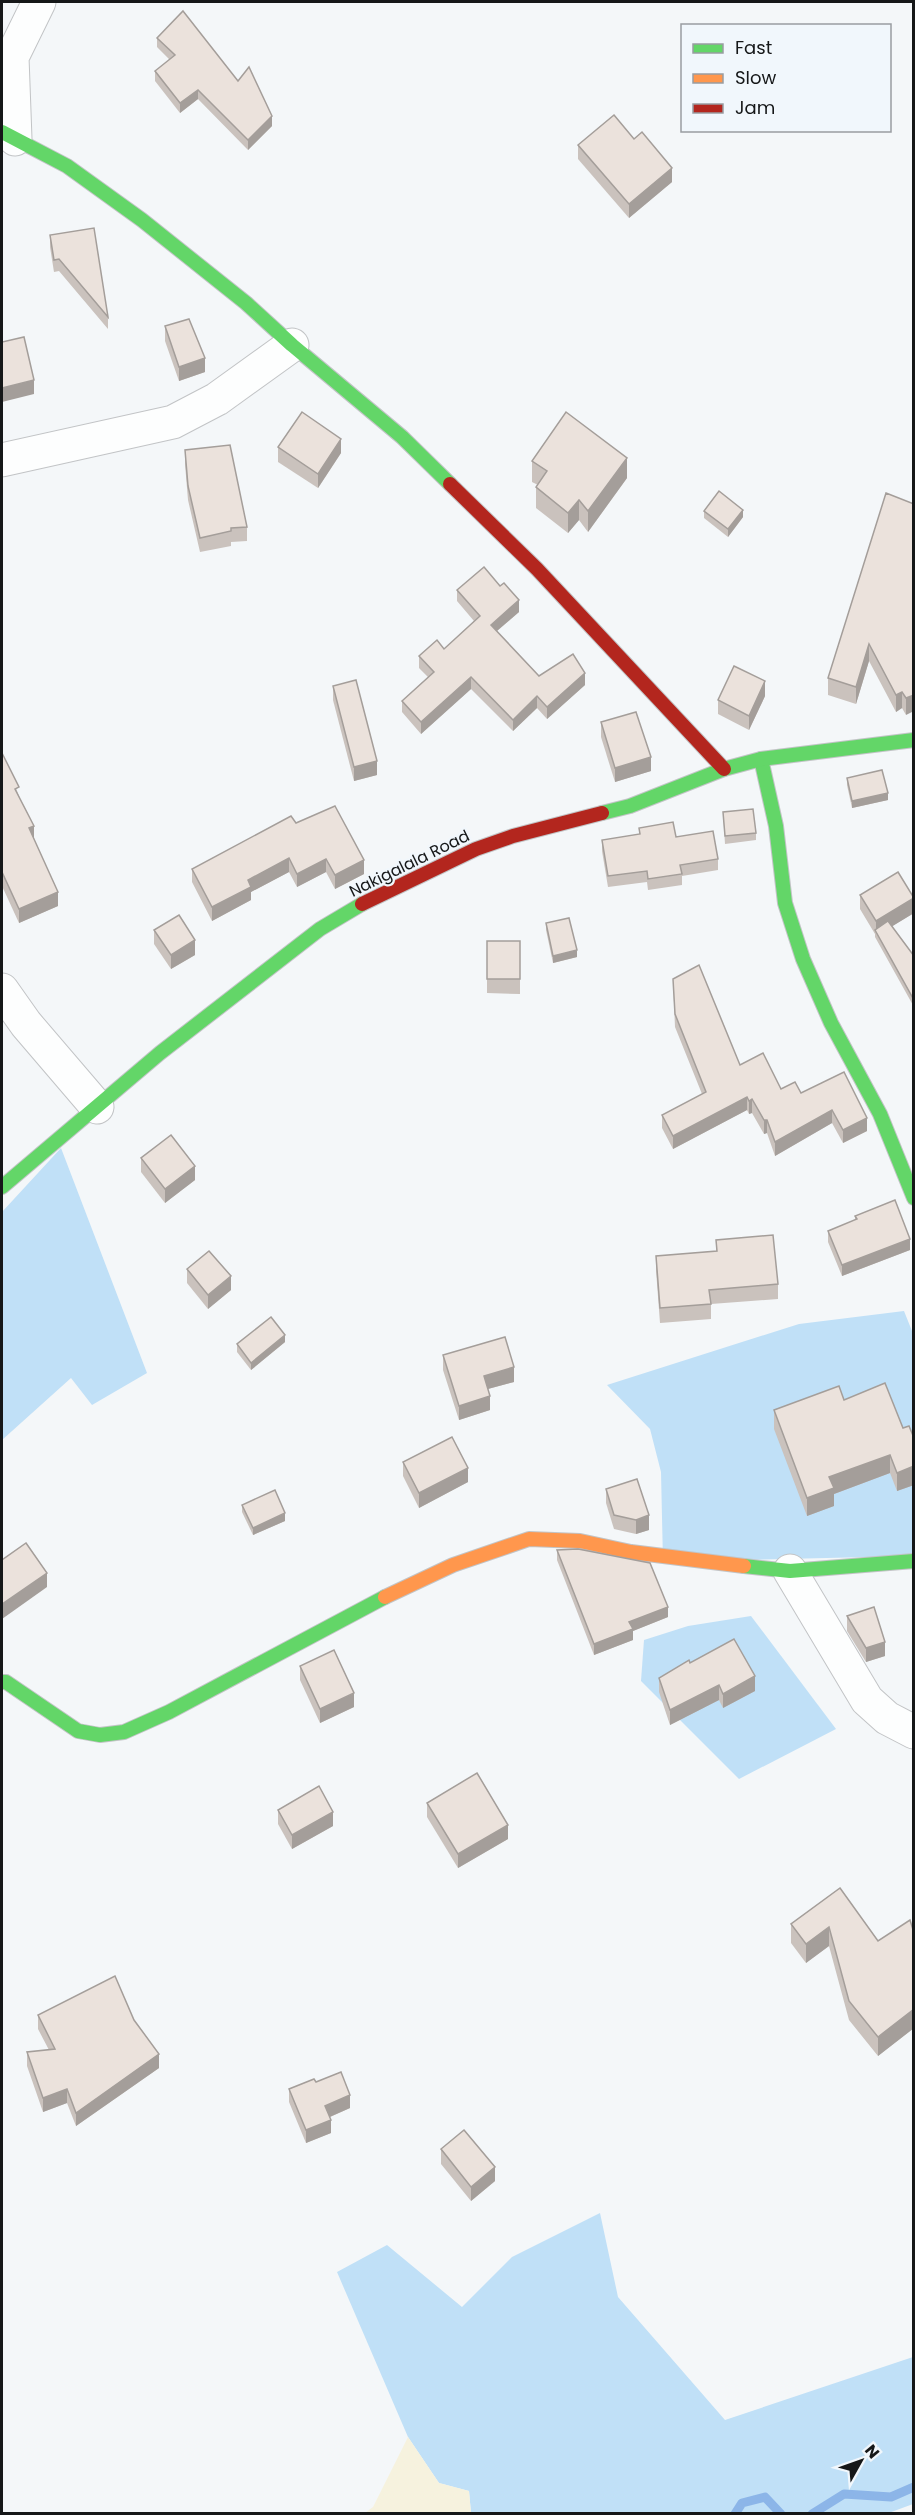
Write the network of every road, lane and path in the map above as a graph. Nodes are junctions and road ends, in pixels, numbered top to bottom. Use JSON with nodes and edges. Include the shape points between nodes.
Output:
{"nodes":[{"id":1,"x":39,"y":2,"type":"edge"},
{"id":2,"x":8,"y":136,"type":"edge"},
{"id":3,"x":292,"y":345,"type":"junction"},
{"id":4,"x":2,"y":460,"type":"edge"},
{"id":5,"x":914,"y":740,"type":"edge"},
{"id":6,"x":761,"y":759,"type":"junction"},
{"id":7,"x":724,"y":769,"type":"junction"},
{"id":8,"x":2,"y":990,"type":"edge"},
{"id":9,"x":97,"y":1107,"type":"junction"},
{"id":10,"x":907,"y":1157,"type":"edge"},
{"id":11,"x":2,"y":1187,"type":"edge"},
{"id":12,"x":914,"y":1198,"type":"edge"},
{"id":13,"x":914,"y":1561,"type":"edge"},
{"id":14,"x":790,"y":1572,"type":"junction"},
{"id":15,"x":2,"y":1682,"type":"edge"},
{"id":16,"x":914,"y":1732,"type":"edge"}],
"edges":[{"from":1,"to":2,"type":"street","via":[[12,57]]},
{"from":2,"to":3,"type":"street","via":[[68,166],[142,220]]},
{"from":3,"to":4,"type":"street","via":[[217,399],[172,422]]},
{"from":3,"to":7,"type":"street","via":[[402,437],[472,505],[545,577]]},
{"from":5,"to":6,"type":"street","name":"Nakigalala Road"},
{"from":6,"to":7,"type":"street","name":"Nakigalala Road"},
{"from":6,"to":10,"type":"street","via":[[776,826],[785,903],[803,958],[831,1023],[879,1114]]},
{"from":7,"to":9,"type":"street","name":"Nakigalala Road","via":[[630,807],[476,849],[350,910],[252,981]]},
{"from":8,"to":9,"type":"street"},
{"from":9,"to":11,"type":"street","name":"Nakigalala Road"},
{"from":10,"to":12,"type":"street"},
{"from":13,"to":14,"type":"street"},
{"from":14,"to":15,"type":"street","via":[[631,1552],[580,1540],[529,1539],[423,1579],[169,1712],[124,1731],[100,1735],[78,1731]]},
{"from":14,"to":16,"type":"street","via":[[867,1700],[887,1718]]}]}
